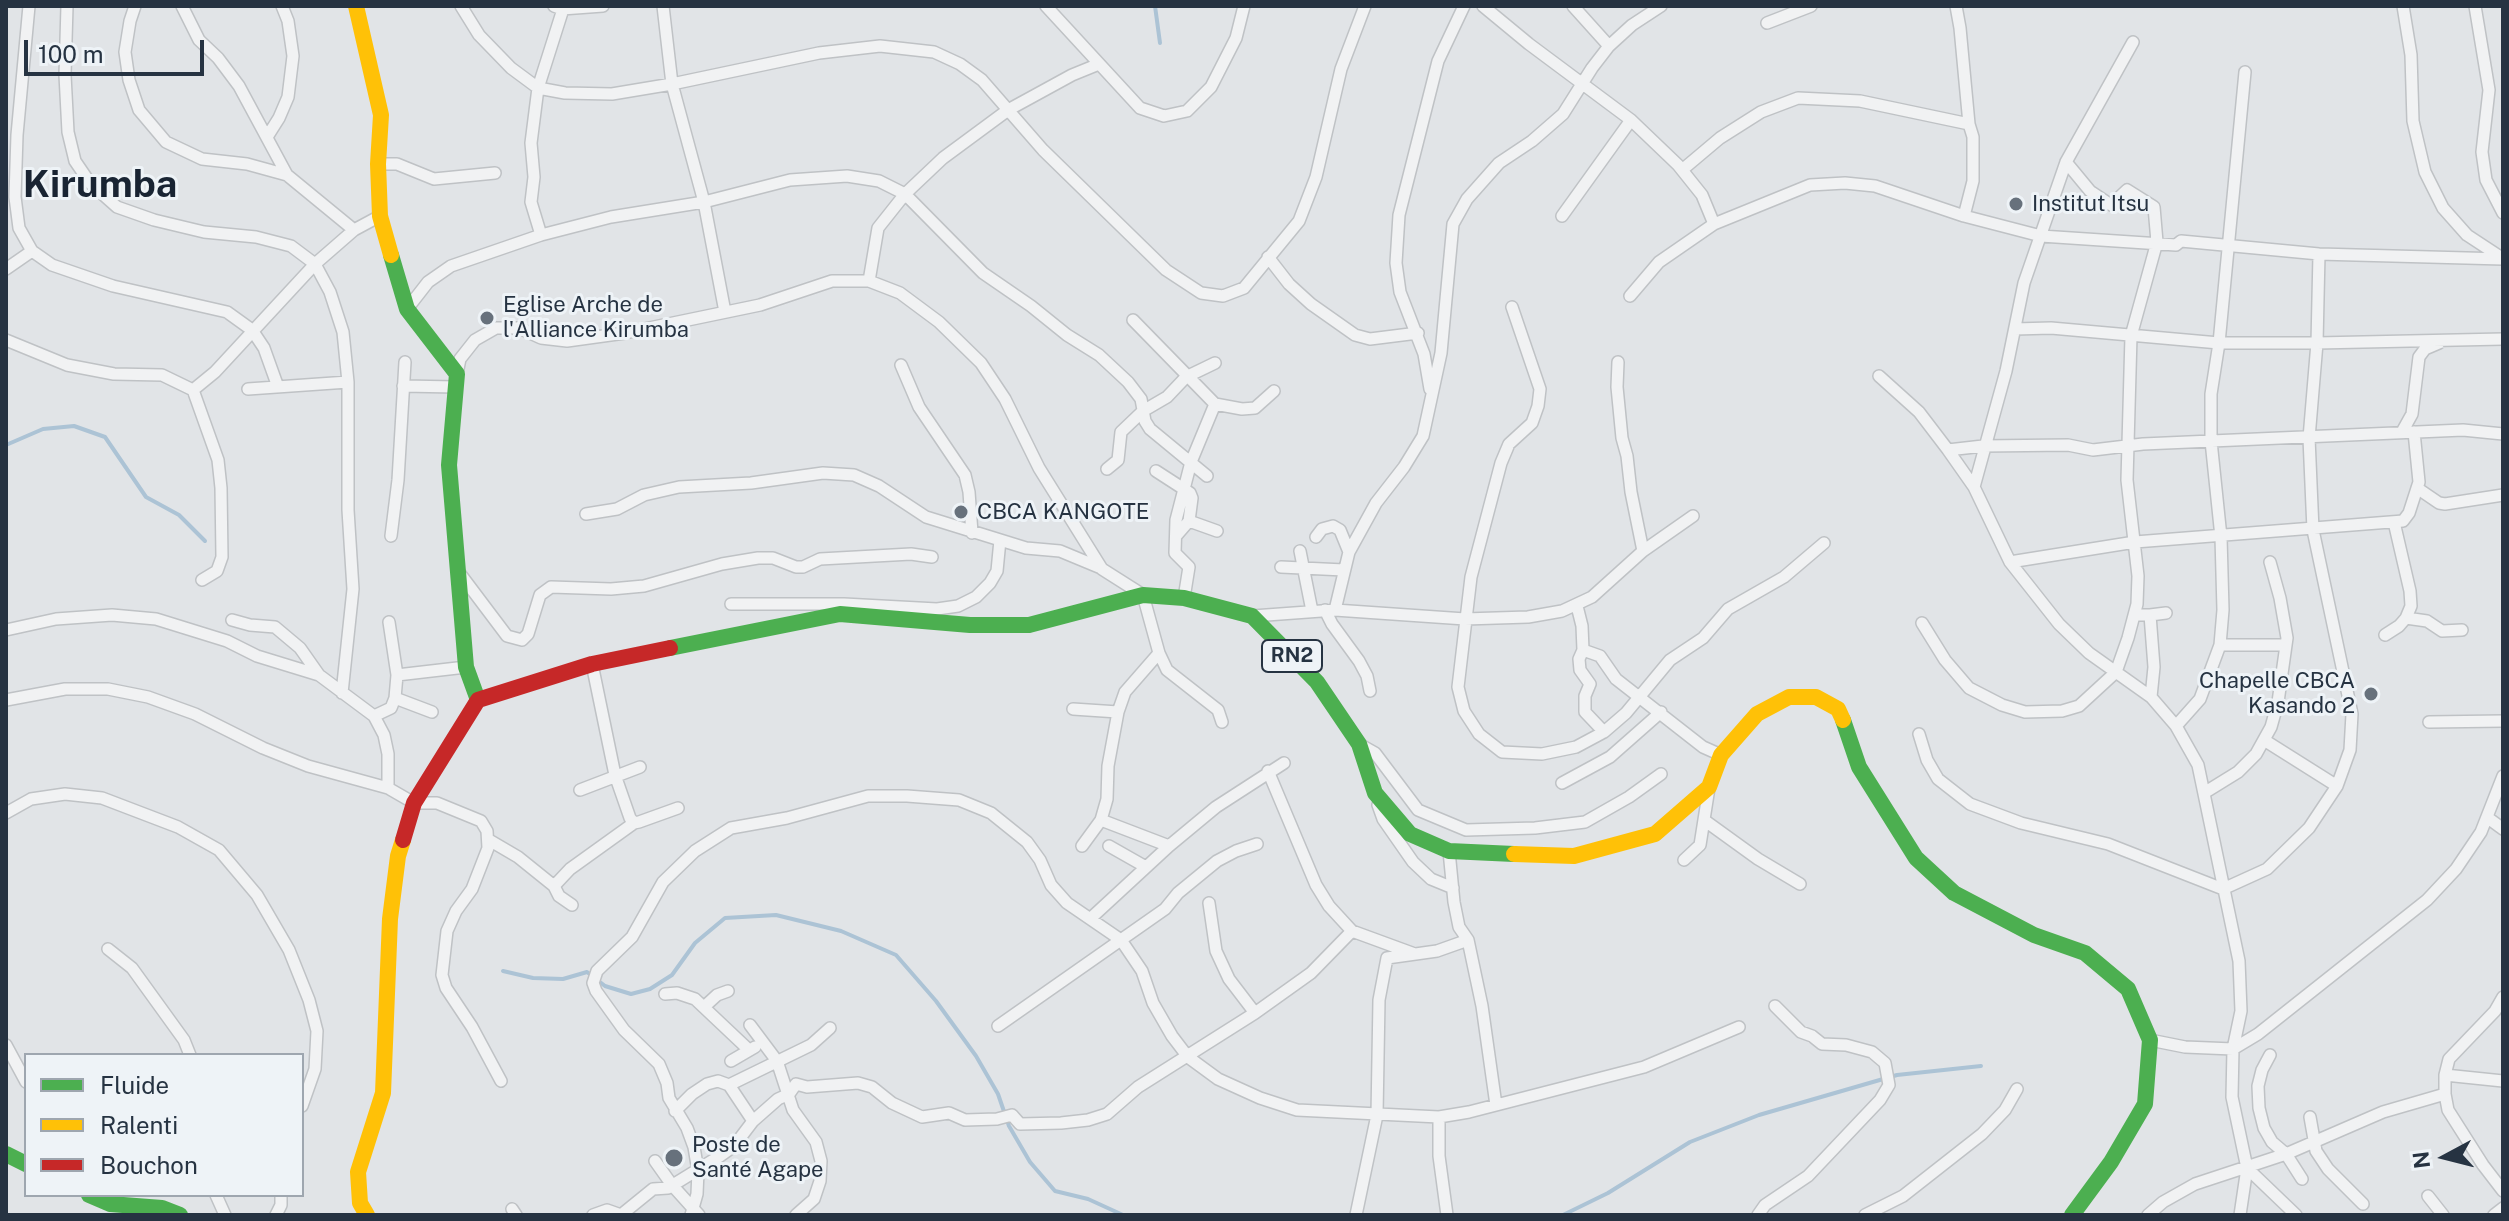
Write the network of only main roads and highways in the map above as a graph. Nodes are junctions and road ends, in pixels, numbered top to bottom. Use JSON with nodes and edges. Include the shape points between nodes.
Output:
{"nodes":[{"id":1,"x":356,"y":6,"type":"edge"},
{"id":2,"x":478,"y":700,"type":"junction"},
{"id":3,"x":6,"y":1154,"type":"edge"},
{"id":4,"x":24,"y":1163,"type":"edge"},
{"id":5,"x":94,"y":1197,"type":"edge"},
{"id":6,"x":180,"y":1215,"type":"edge"},
{"id":7,"x":367,"y":1215,"type":"edge"},
{"id":8,"x":2072,"y":1215,"type":"edge"}],
"edges":[{"from":1,"to":2,"type":"main road","via":[[381,115],[380,216],[407,309],[457,380],[449,465],[466,667]]},
{"from":2,"to":7,"type":"main road","via":[[414,803],[398,856],[390,919],[383,1093],[358,1172],[360,1203]]},
{"from":2,"to":8,"type":"main road","number":"RN2","via":[[592,664],[840,614],[1029,625],[1143,595],[1184,598],[1252,616],[1317,682],[1359,744],[1375,793],[1410,834],[1449,851],[1574,856],[1655,834],[1709,787],[1721,755],[1757,714],[1789,697],[1816,697],[1838,709],[1859,767],[1916,858],[1954,893],[2034,935],[2085,953],[2128,989],[2150,1040],[2145,1104]]},
{"from":3,"to":4,"type":"main road"},
{"from":5,"to":6,"type":"main road"}]}
